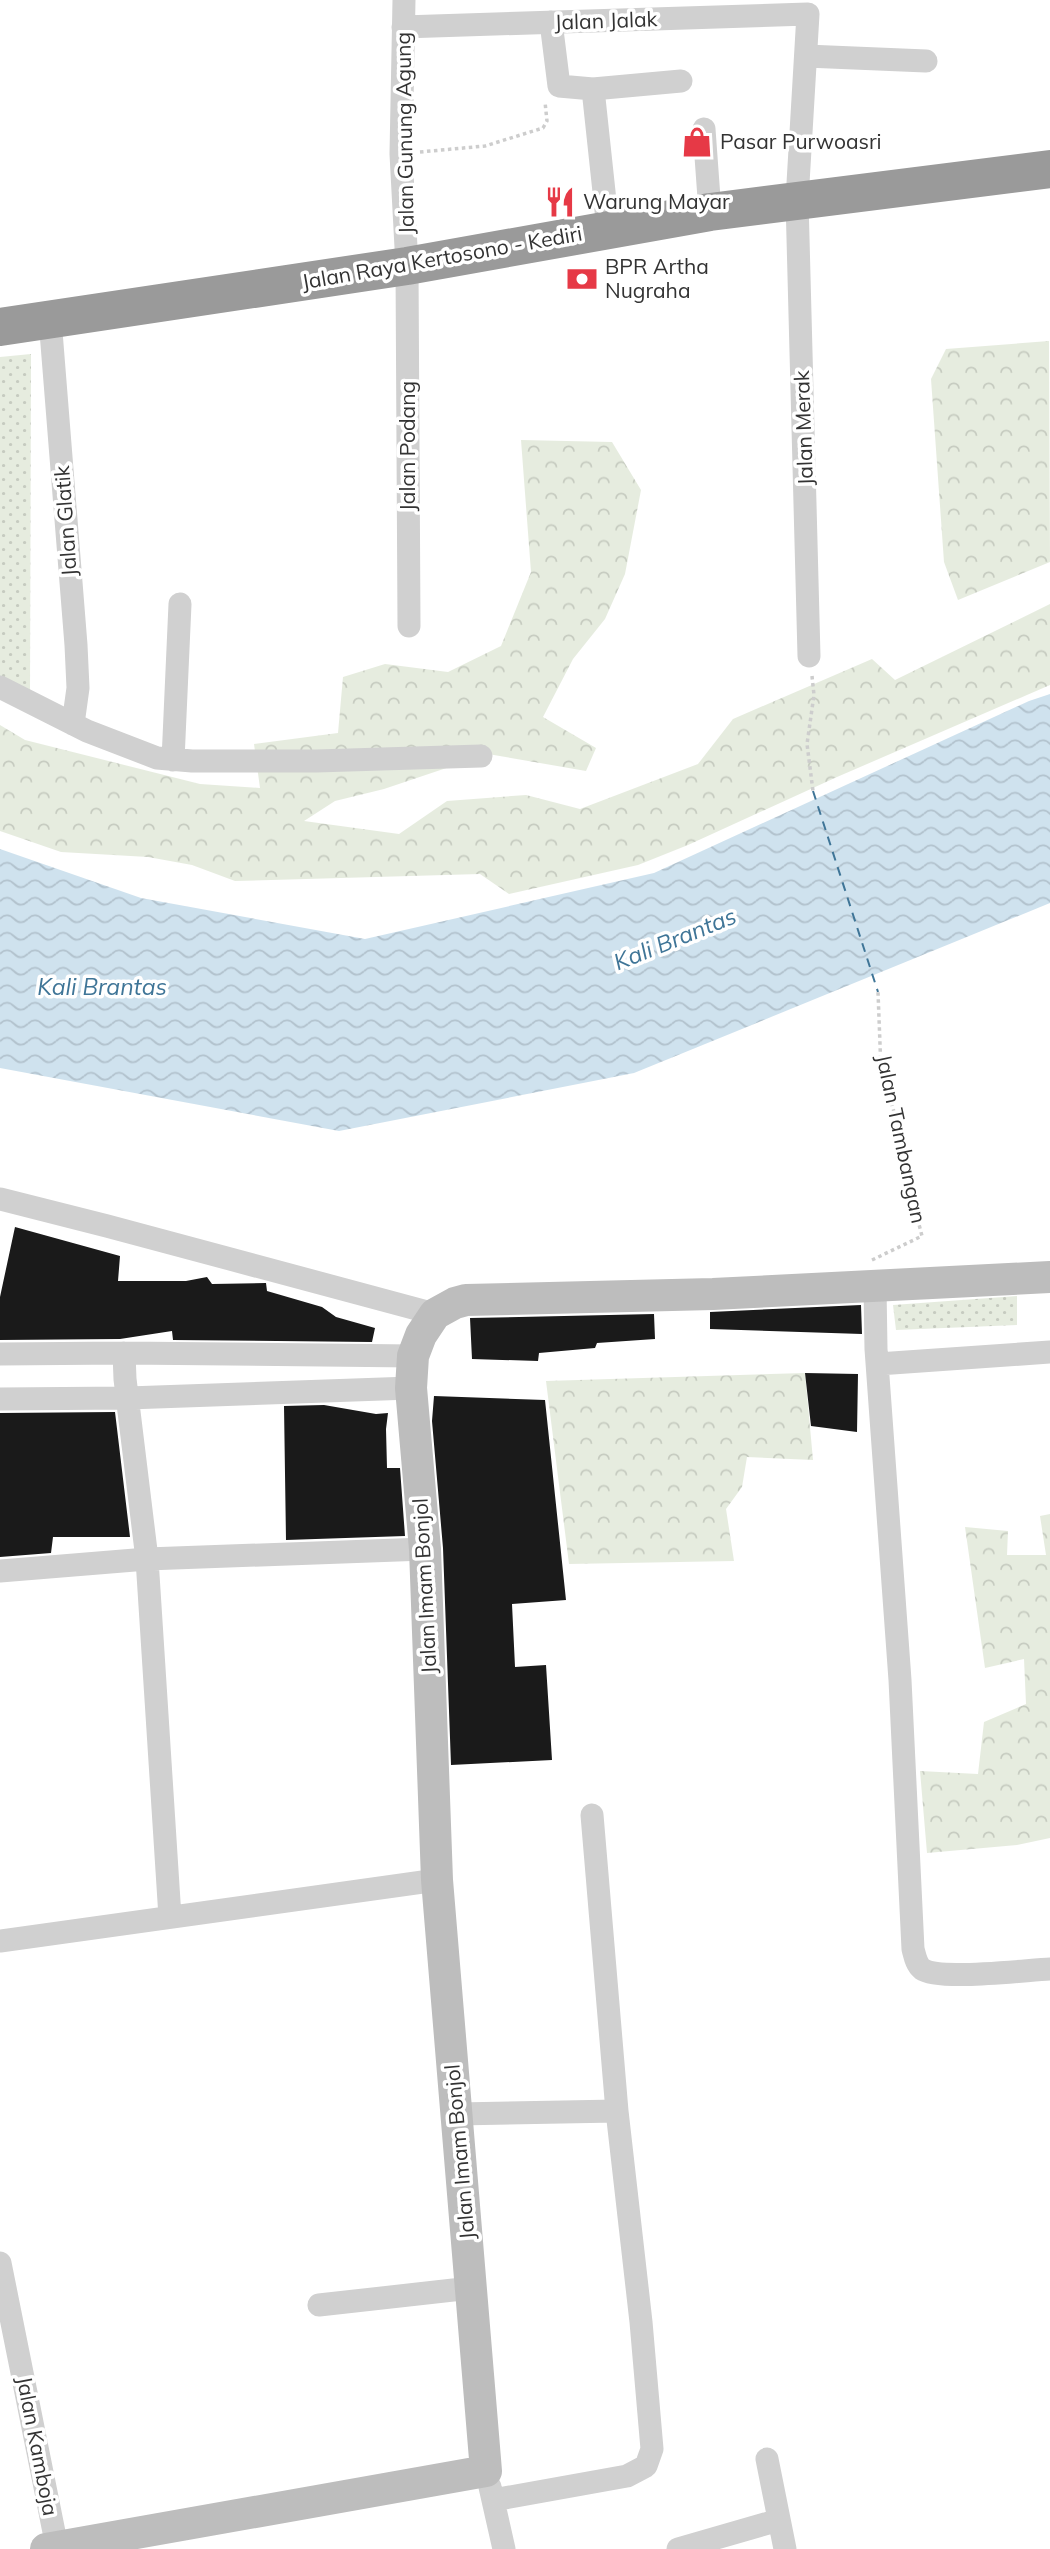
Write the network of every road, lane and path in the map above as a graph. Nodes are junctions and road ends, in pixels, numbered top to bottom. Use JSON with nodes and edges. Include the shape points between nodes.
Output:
{"nodes":[{"id":1,"x":404,"y":0,"type":"edge"},
{"id":2,"x":808,"y":7,"type":"edge"},
{"id":3,"x":551,"y":22,"type":"junction"},
{"id":4,"x":403,"y":27,"type":"junction"},
{"id":5,"x":806,"y":55,"type":"junction"},
{"id":6,"x":926,"y":61,"type":"dead end"},
{"id":7,"x":681,"y":81,"type":"dead end"},
{"id":8,"x":559,"y":86,"type":"junction"},
{"id":9,"x":593,"y":89,"type":"junction"},
{"id":10,"x":704,"y":128,"type":"dead end"},
{"id":11,"x":401,"y":154,"type":"junction"},
{"id":12,"x":1050,"y":169,"type":"edge"},
{"id":13,"x":797,"y":200,"type":"junction"},
{"id":14,"x":710,"y":212,"type":"junction"},
{"id":15,"x":608,"y":229,"type":"junction"},
{"id":16,"x":407,"y":266,"type":"junction"},
{"id":17,"x":50,"y":319,"type":"junction"},
{"id":18,"x":0,"y":327,"type":"edge"},
{"id":19,"x":180,"y":604,"type":"dead end"},
{"id":20,"x":409,"y":626,"type":"dead end"},
{"id":21,"x":809,"y":656,"type":"joint"},
{"id":22,"x":0,"y":687,"type":"edge"},
{"id":23,"x":73,"y":724,"type":"junction"},
{"id":24,"x":481,"y":756,"type":"dead end"},
{"id":25,"x":173,"y":760,"type":"junction"},
{"id":26,"x":813,"y":791,"type":"dead end"},
{"id":27,"x":878,"y":992,"type":"dead end"},
{"id":28,"x":0,"y":1199,"type":"edge"},
{"id":29,"x":871,"y":1275,"type":"junction"},
{"id":30,"x":1050,"y":1277,"type":"edge"},
{"id":31,"x":435,"y":1314,"type":"junction"},
{"id":32,"x":876,"y":1346,"type":"junction"},
{"id":33,"x":1050,"y":1352,"type":"edge"},
{"id":34,"x":124,"y":1353,"type":"junction"},
{"id":35,"x":0,"y":1354,"type":"edge"},
{"id":36,"x":412,"y":1371,"type":"junction"},
{"id":37,"x":127,"y":1388,"type":"junction"},
{"id":38,"x":0,"y":1399,"type":"edge"},
{"id":39,"x":425,"y":1549,"type":"junction"},
{"id":40,"x":147,"y":1559,"type":"junction"},
{"id":41,"x":0,"y":1571,"type":"edge"},
{"id":42,"x":592,"y":1815,"type":"dead end"},
{"id":43,"x":437,"y":1880,"type":"junction"},
{"id":44,"x":170,"y":1917,"type":"junction"},
{"id":45,"x":0,"y":1941,"type":"edge"},
{"id":46,"x":1050,"y":1969,"type":"edge"},
{"id":47,"x":617,"y":2111,"type":"junction"},
{"id":48,"x":457,"y":2114,"type":"junction"},
{"id":49,"x":0,"y":2263,"type":"edge"},
{"id":50,"x":471,"y":2288,"type":"junction"},
{"id":51,"x":319,"y":2305,"type":"dead end"},
{"id":52,"x":767,"y":2459,"type":"dead end"},
{"id":53,"x":489,"y":2486,"type":"junction"},
{"id":54,"x":779,"y":2520,"type":"junction"},
{"id":55,"x":52,"y":2548,"type":"edge"},
{"id":56,"x":504,"y":2549,"type":"edge"},
{"id":57,"x":678,"y":2549,"type":"edge"},
{"id":58,"x":785,"y":2549,"type":"edge"}],
"edges":[{"from":1,"to":4,"type":"street","name":"Jalan Gunung Agung"},
{"from":2,"to":3,"type":"street","name":"Jalan Jalak"},
{"from":2,"to":5,"type":"street","name":"Jalan Jalak"},
{"from":3,"to":4,"type":"street","name":"Jalan Jalak"},
{"from":3,"to":8,"type":"street"},
{"from":4,"to":11,"type":"street","name":"Jalan Gunung Agung"},
{"from":5,"to":6,"type":"street"},
{"from":5,"to":13,"type":"street","name":"Jalan Jalak"},
{"from":7,"to":9,"type":"street"},
{"from":8,"to":9,"type":"street"},
{"from":8,"to":11,"type":"path","via":[[545,89],[547,121],[543,128],[485,146]]},
{"from":9,"to":15,"type":"street"},
{"from":10,"to":14,"type":"street"},
{"from":11,"to":16,"type":"street","name":"Jalan Gunung Agung"},
{"from":12,"to":13,"type":"highway","name":"Jalan Raya Kertosono - Kediri"},
{"from":13,"to":14,"type":"highway","name":"Jalan Raya Kertosono - Kediri"},
{"from":13,"to":21,"type":"street","name":"Jalan Merak"},
{"from":14,"to":15,"type":"highway","name":"Jalan Raya Kertosono - Kediri"},
{"from":15,"to":16,"type":"highway","name":"Jalan Raya Kertosono - Kediri"},
{"from":16,"to":17,"type":"highway","name":"Jalan Raya Kertosono - Kediri"},
{"from":16,"to":20,"type":"street","name":"Jalan Podang"},
{"from":17,"to":18,"type":"highway","name":"Jalan Raya Kertosono - Kediri"},
{"from":17,"to":23,"type":"street","name":"Jalan Glatik","via":[[76,645],[78,688]]},
{"from":19,"to":25,"type":"street"},
{"from":21,"to":26,"type":"path","via":[[814,695],[807,744]]},
{"from":22,"to":23,"type":"street"},
{"from":23,"to":25,"type":"street","via":[[134,751]]},
{"from":24,"to":25,"type":"street"},
{"from":27,"to":29,"type":"path","name":"Jalan Tambangan","via":[[881,1070],[900,1131],[922,1236]]},
{"from":28,"to":31,"type":"street"},
{"from":29,"to":30,"type":"main road"},
{"from":29,"to":31,"type":"main road","via":[[713,1294],[466,1300]]},
{"from":29,"to":32,"type":"street"},
{"from":31,"to":36,"type":"main road","via":[[421,1335]]},
{"from":32,"to":33,"type":"street"},
{"from":32,"to":46,"type":"street","via":[[913,1949],[924,1971],[946,1975]]},
{"from":34,"to":35,"type":"street"},
{"from":34,"to":36,"type":"street"},
{"from":34,"to":37,"type":"street"},
{"from":36,"to":37,"type":"street"},
{"from":36,"to":39,"type":"main road","name":"Jalan Imam Bonjol"},
{"from":37,"to":38,"type":"street"},
{"from":37,"to":40,"type":"street"},
{"from":39,"to":40,"type":"street"},
{"from":39,"to":43,"type":"main road","name":"Jalan Imam Bonjol"},
{"from":40,"to":41,"type":"street"},
{"from":40,"to":44,"type":"street"},
{"from":42,"to":47,"type":"street"},
{"from":43,"to":44,"type":"street"},
{"from":43,"to":48,"type":"main road","name":"Jalan Imam Bonjol"},
{"from":44,"to":45,"type":"street"},
{"from":47,"to":48,"type":"street"},
{"from":47,"to":53,"type":"street","via":[[651,2456],[646,2466],[627,2476]]},
{"from":48,"to":50,"type":"main road","name":"Jalan Imam Bonjol"},
{"from":49,"to":55,"type":"street","name":"Jalan Kamboja"},
{"from":50,"to":51,"type":"street"},
{"from":50,"to":53,"type":"main road","name":"Jalan Imam Bonjol"},
{"from":52,"to":54,"type":"street"},
{"from":53,"to":55,"type":"main road"},
{"from":53,"to":56,"type":"street"},
{"from":54,"to":57,"type":"street"},
{"from":54,"to":58,"type":"street"}]}
